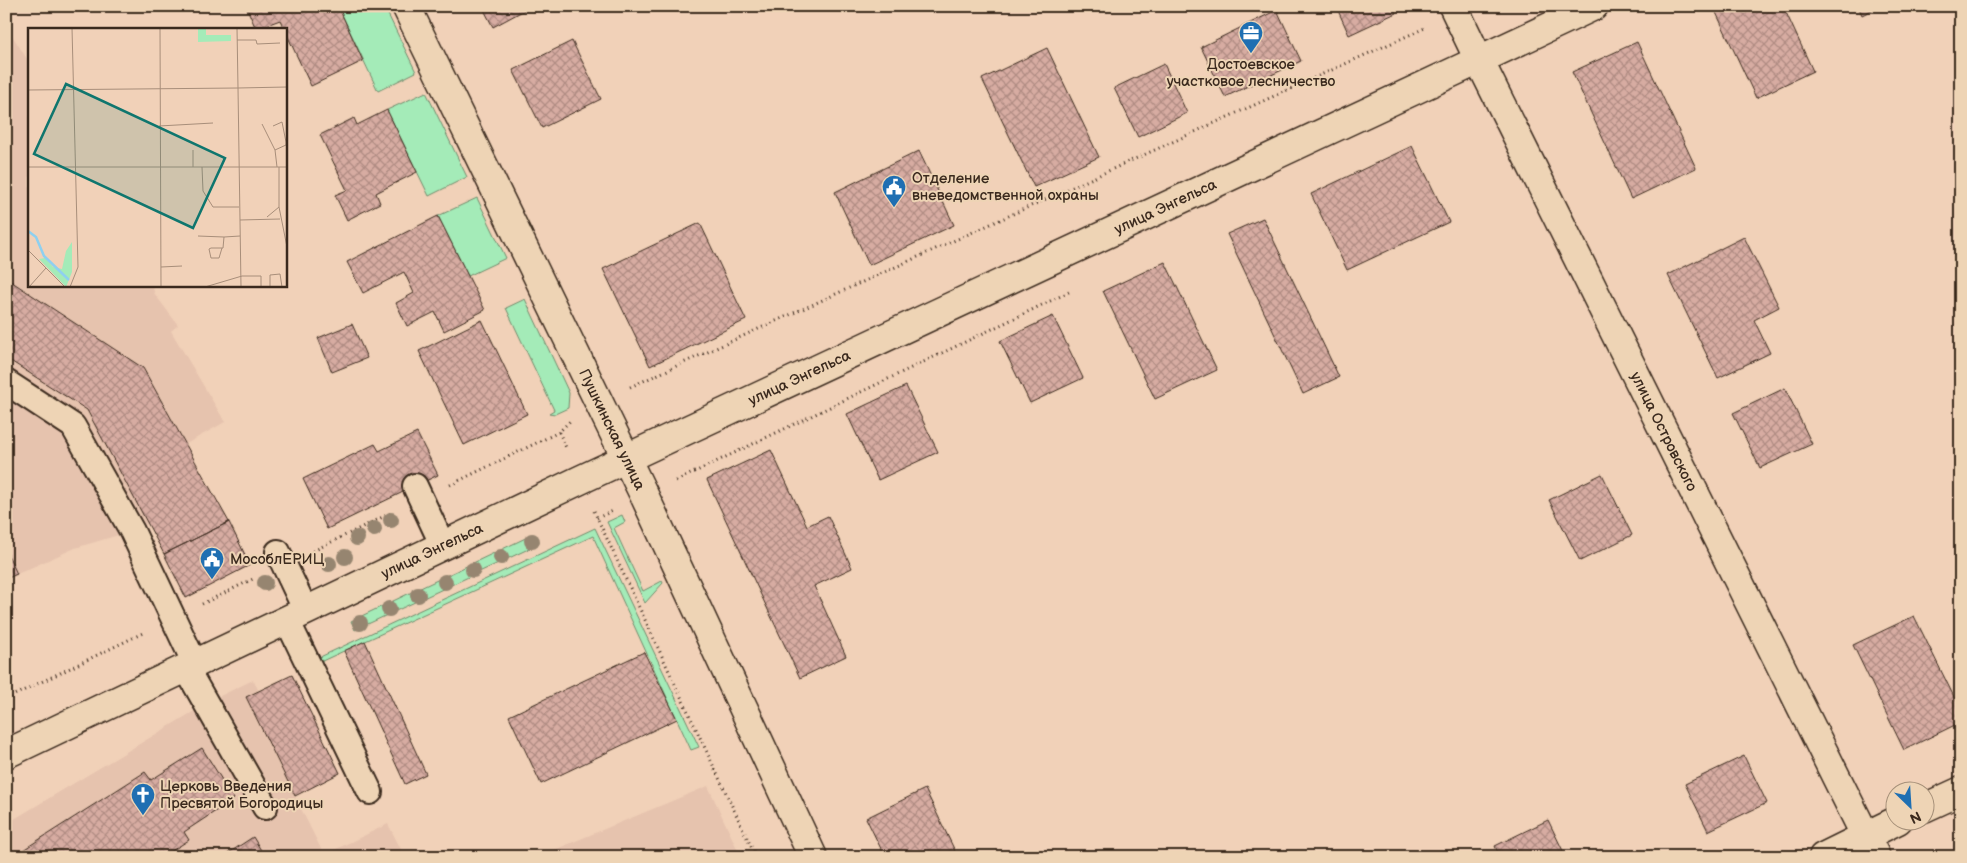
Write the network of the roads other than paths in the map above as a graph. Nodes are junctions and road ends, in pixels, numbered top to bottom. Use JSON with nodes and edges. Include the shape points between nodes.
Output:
{"nodes":[{"id":1,"x":406,"y":6,"type":"edge"},
{"id":2,"x":1594,"y":6,"type":"edge"},
{"id":3,"x":1455,"y":10,"type":"edge"},
{"id":4,"x":1479,"y":60,"type":"junction"},
{"id":5,"x":6,"y":382,"type":"edge"},
{"id":6,"x":626,"y":459,"type":"junction"},
{"id":7,"x":418,"y":492,"type":"road end"},
{"id":8,"x":443,"y":546,"type":"junction"},
{"id":9,"x":281,"y":559,"type":"road end"},
{"id":10,"x":296,"y":616,"type":"junction"},
{"id":11,"x":190,"y":666,"type":"junction"},
{"id":12,"x":6,"y":754,"type":"edge"},
{"id":13,"x":1961,"y":791,"type":"edge"},
{"id":14,"x":370,"y":792,"type":"dead end"},
{"id":15,"x":1934,"y":803,"type":"edge"},
{"id":16,"x":265,"y":807,"type":"dead end"},
{"id":17,"x":1888,"y":830,"type":"edge"},
{"id":18,"x":1871,"y":846,"type":"edge"},
{"id":19,"x":813,"y":857,"type":"edge"},
{"id":20,"x":1823,"y":857,"type":"edge"}],
"edges":[{"from":1,"to":6,"type":"street","name":"Пушкинская улица"},
{"from":2,"to":4,"type":"street","name":"улица Энгельса"},
{"from":3,"to":4,"type":"street","name":"улица Островского"},
{"from":4,"to":6,"type":"street","name":"улица Энгельса"},
{"from":4,"to":18,"type":"street","name":"улица Островского"},
{"from":5,"to":11,"type":"lane","via":[[74,426],[132,531],[173,618]]},
{"from":6,"to":8,"type":"street","name":"улица Энгельса"},
{"from":6,"to":19,"type":"street","name":"Пушкинская улица"},
{"from":7,"to":8,"type":"lane"},
{"from":8,"to":10,"type":"street","name":"улица Энгельса"},
{"from":9,"to":10,"type":"lane"},
{"from":10,"to":11,"type":"street","name":"улица Энгельса"},
{"from":10,"to":14,"type":"lane"},
{"from":11,"to":12,"type":"street","name":"улица Энгельса"},
{"from":11,"to":16,"type":"lane"},
{"from":13,"to":15,"type":"street"},
{"from":17,"to":18,"type":"street"},
{"from":18,"to":20,"type":"street"}]}
